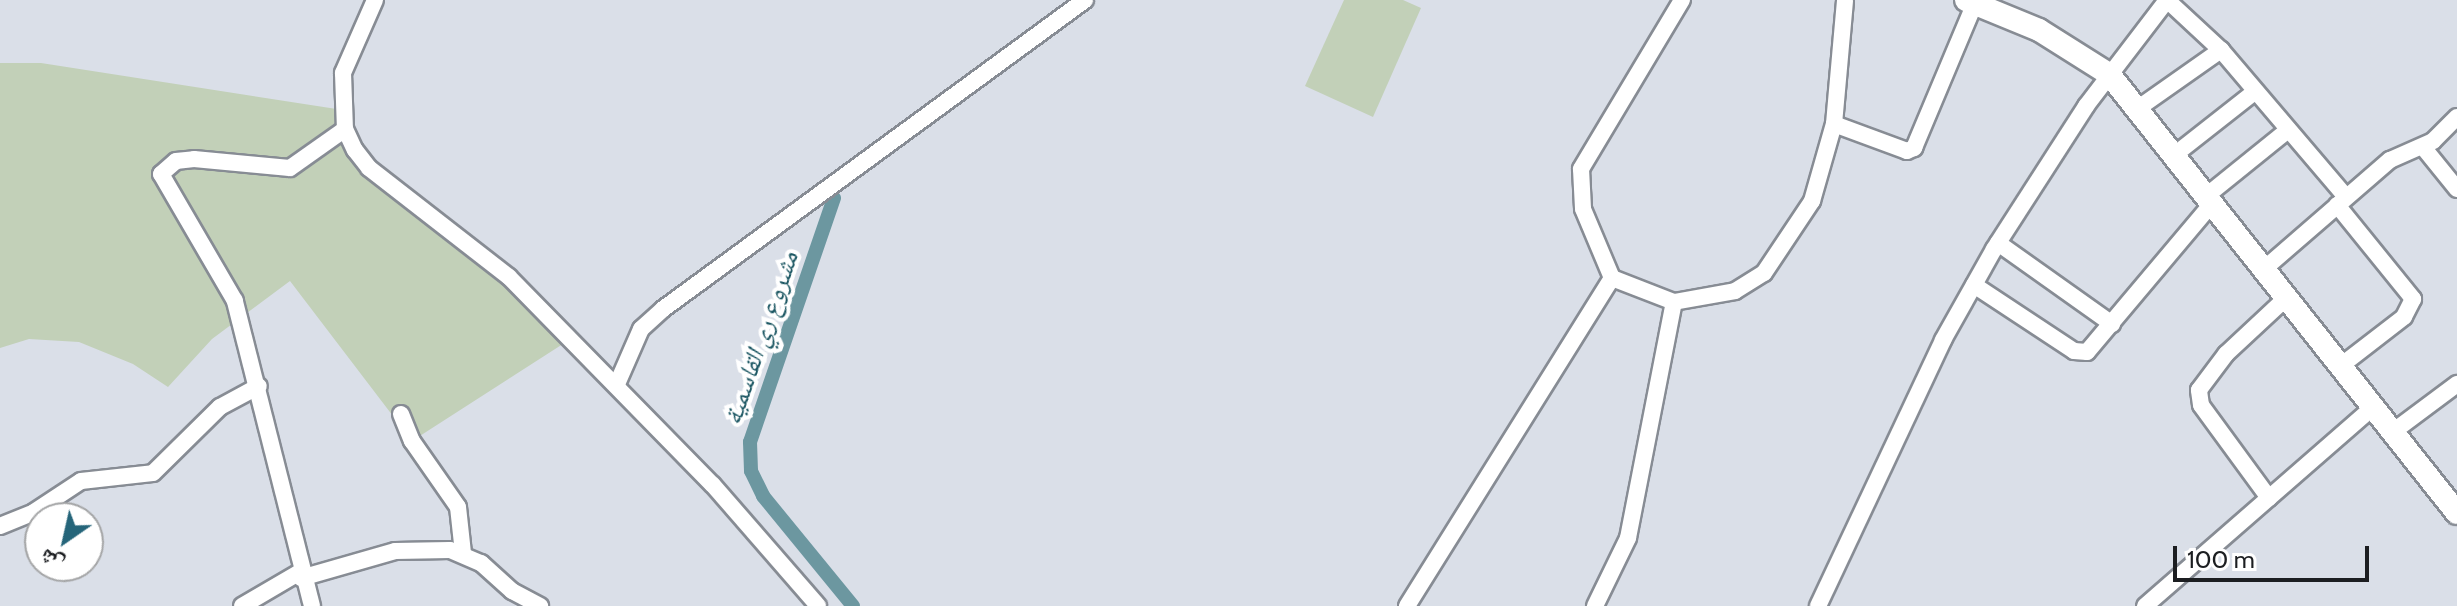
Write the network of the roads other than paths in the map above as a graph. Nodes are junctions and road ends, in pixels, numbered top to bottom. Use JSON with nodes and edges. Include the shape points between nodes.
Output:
{"nodes":[{"id":1,"x":375,"y":0,"type":"edge"},
{"id":2,"x":1085,"y":0,"type":"edge"},
{"id":3,"x":1682,"y":0,"type":"edge"},
{"id":4,"x":1845,"y":0,"type":"edge"},
{"id":5,"x":2167,"y":0,"type":"edge"},
{"id":6,"x":1970,"y":2,"type":"edge"},
{"id":7,"x":2221,"y":50,"type":"junction"},
{"id":8,"x":2109,"y":74,"type":"junction"},
{"id":9,"x":2253,"y":93,"type":"junction"},
{"id":10,"x":2137,"y":109,"type":"junction"},
{"id":11,"x":2457,"y":117,"type":"edge"},
{"id":12,"x":1834,"y":124,"type":"junction"},
{"id":13,"x":345,"y":129,"type":"junction"},
{"id":14,"x":2288,"y":130,"type":"junction"},
{"id":15,"x":2423,"y":147,"type":"junction"},
{"id":16,"x":2173,"y":156,"type":"junction"},
{"id":17,"x":2457,"y":189,"type":"edge"},
{"id":18,"x":2208,"y":201,"type":"junction"},
{"id":19,"x":2341,"y":201,"type":"junction"},
{"id":20,"x":1998,"y":243,"type":"junction"},
{"id":21,"x":2264,"y":269,"type":"junction"},
{"id":22,"x":1612,"y":278,"type":"junction"},
{"id":23,"x":1974,"y":285,"type":"junction"},
{"id":24,"x":2286,"y":298,"type":"junction"},
{"id":25,"x":1674,"y":302,"type":"junction"},
{"id":26,"x":2112,"y":324,"type":"junction"},
{"id":27,"x":2342,"y":365,"type":"junction"},
{"id":28,"x":617,"y":384,"type":"junction"},
{"id":29,"x":2457,"y":384,"type":"edge"},
{"id":30,"x":259,"y":386,"type":"junction"},
{"id":31,"x":2374,"y":406,"type":"junction"},
{"id":32,"x":401,"y":414,"type":"dead end"},
{"id":33,"x":2394,"y":431,"type":"junction"},
{"id":34,"x":2269,"y":498,"type":"junction"},
{"id":35,"x":2457,"y":513,"type":"edge"},
{"id":36,"x":0,"y":526,"type":"edge"},
{"id":37,"x":463,"y":553,"type":"junction"},
{"id":38,"x":301,"y":575,"type":"junction"},
{"id":39,"x":242,"y":606,"type":"edge"},
{"id":40,"x":312,"y":606,"type":"edge"},
{"id":41,"x":540,"y":606,"type":"edge"},
{"id":42,"x":818,"y":606,"type":"edge"},
{"id":43,"x":1407,"y":606,"type":"edge"},
{"id":44,"x":1595,"y":606,"type":"edge"},
{"id":45,"x":1818,"y":606,"type":"edge"},
{"id":46,"x":2145,"y":606,"type":"edge"}],
"edges":[{"from":1,"to":13,"type":"street","via":[[343,73]]},
{"from":2,"to":28,"type":"street","via":[[663,309],[641,329]]},
{"from":3,"to":22,"type":"street","via":[[1581,169],[1583,209]]},
{"from":4,"to":12,"type":"street"},
{"from":5,"to":7,"type":"street"},
{"from":5,"to":8,"type":"street"},
{"from":6,"to":8,"type":"main road","via":[[2039,30]]},
{"from":6,"to":12,"type":"street","via":[[1914,148],[1907,151]]},
{"from":7,"to":9,"type":"street"},
{"from":7,"to":10,"type":"street"},
{"from":8,"to":10,"type":"main road"},
{"from":8,"to":20,"type":"street"},
{"from":9,"to":14,"type":"street"},
{"from":9,"to":16,"type":"street"},
{"from":10,"to":16,"type":"main road"},
{"from":11,"to":15,"type":"street"},
{"from":12,"to":25,"type":"street","via":[[1812,201],[1764,273],[1735,291]]},
{"from":13,"to":28,"type":"street","via":[[369,168],[509,277]]},
{"from":13,"to":30,"type":"street","via":[[290,168],[194,159],[176,161],[161,174],[235,301]]},
{"from":14,"to":18,"type":"street"},
{"from":14,"to":19,"type":"street"},
{"from":15,"to":17,"type":"street"},
{"from":15,"to":19,"type":"street","via":[[2390,160]]},
{"from":16,"to":18,"type":"main road"},
{"from":18,"to":21,"type":"main road"},
{"from":18,"to":26,"type":"street"},
{"from":19,"to":21,"type":"street"},
{"from":19,"to":27,"type":"street","via":[[2413,299],[2404,317]]},
{"from":20,"to":23,"type":"street"},
{"from":20,"to":26,"type":"street"},
{"from":21,"to":24,"type":"main road"},
{"from":22,"to":25,"type":"street"},
{"from":22,"to":43,"type":"street"},
{"from":23,"to":26,"type":"street","via":[[2074,351],[2087,352]]},
{"from":23,"to":45,"type":"street"},
{"from":24,"to":27,"type":"main road"},
{"from":24,"to":34,"type":"street","via":[[2226,354],[2199,390],[2201,405]]},
{"from":25,"to":44,"type":"street","via":[[1628,538]]},
{"from":27,"to":31,"type":"main road"},
{"from":28,"to":42,"type":"street"},
{"from":29,"to":33,"type":"street"},
{"from":30,"to":36,"type":"street","via":[[220,407],[153,473],[81,481],[34,512]]},
{"from":30,"to":38,"type":"street"},
{"from":31,"to":33,"type":"main road"},
{"from":31,"to":34,"type":"street"},
{"from":32,"to":37,"type":"street","via":[[412,441],[458,507]]},
{"from":33,"to":35,"type":"main road"},
{"from":34,"to":46,"type":"street"},
{"from":37,"to":38,"type":"street","via":[[395,551]]},
{"from":37,"to":41,"type":"street"},
{"from":38,"to":39,"type":"street"},
{"from":38,"to":40,"type":"street"}]}
